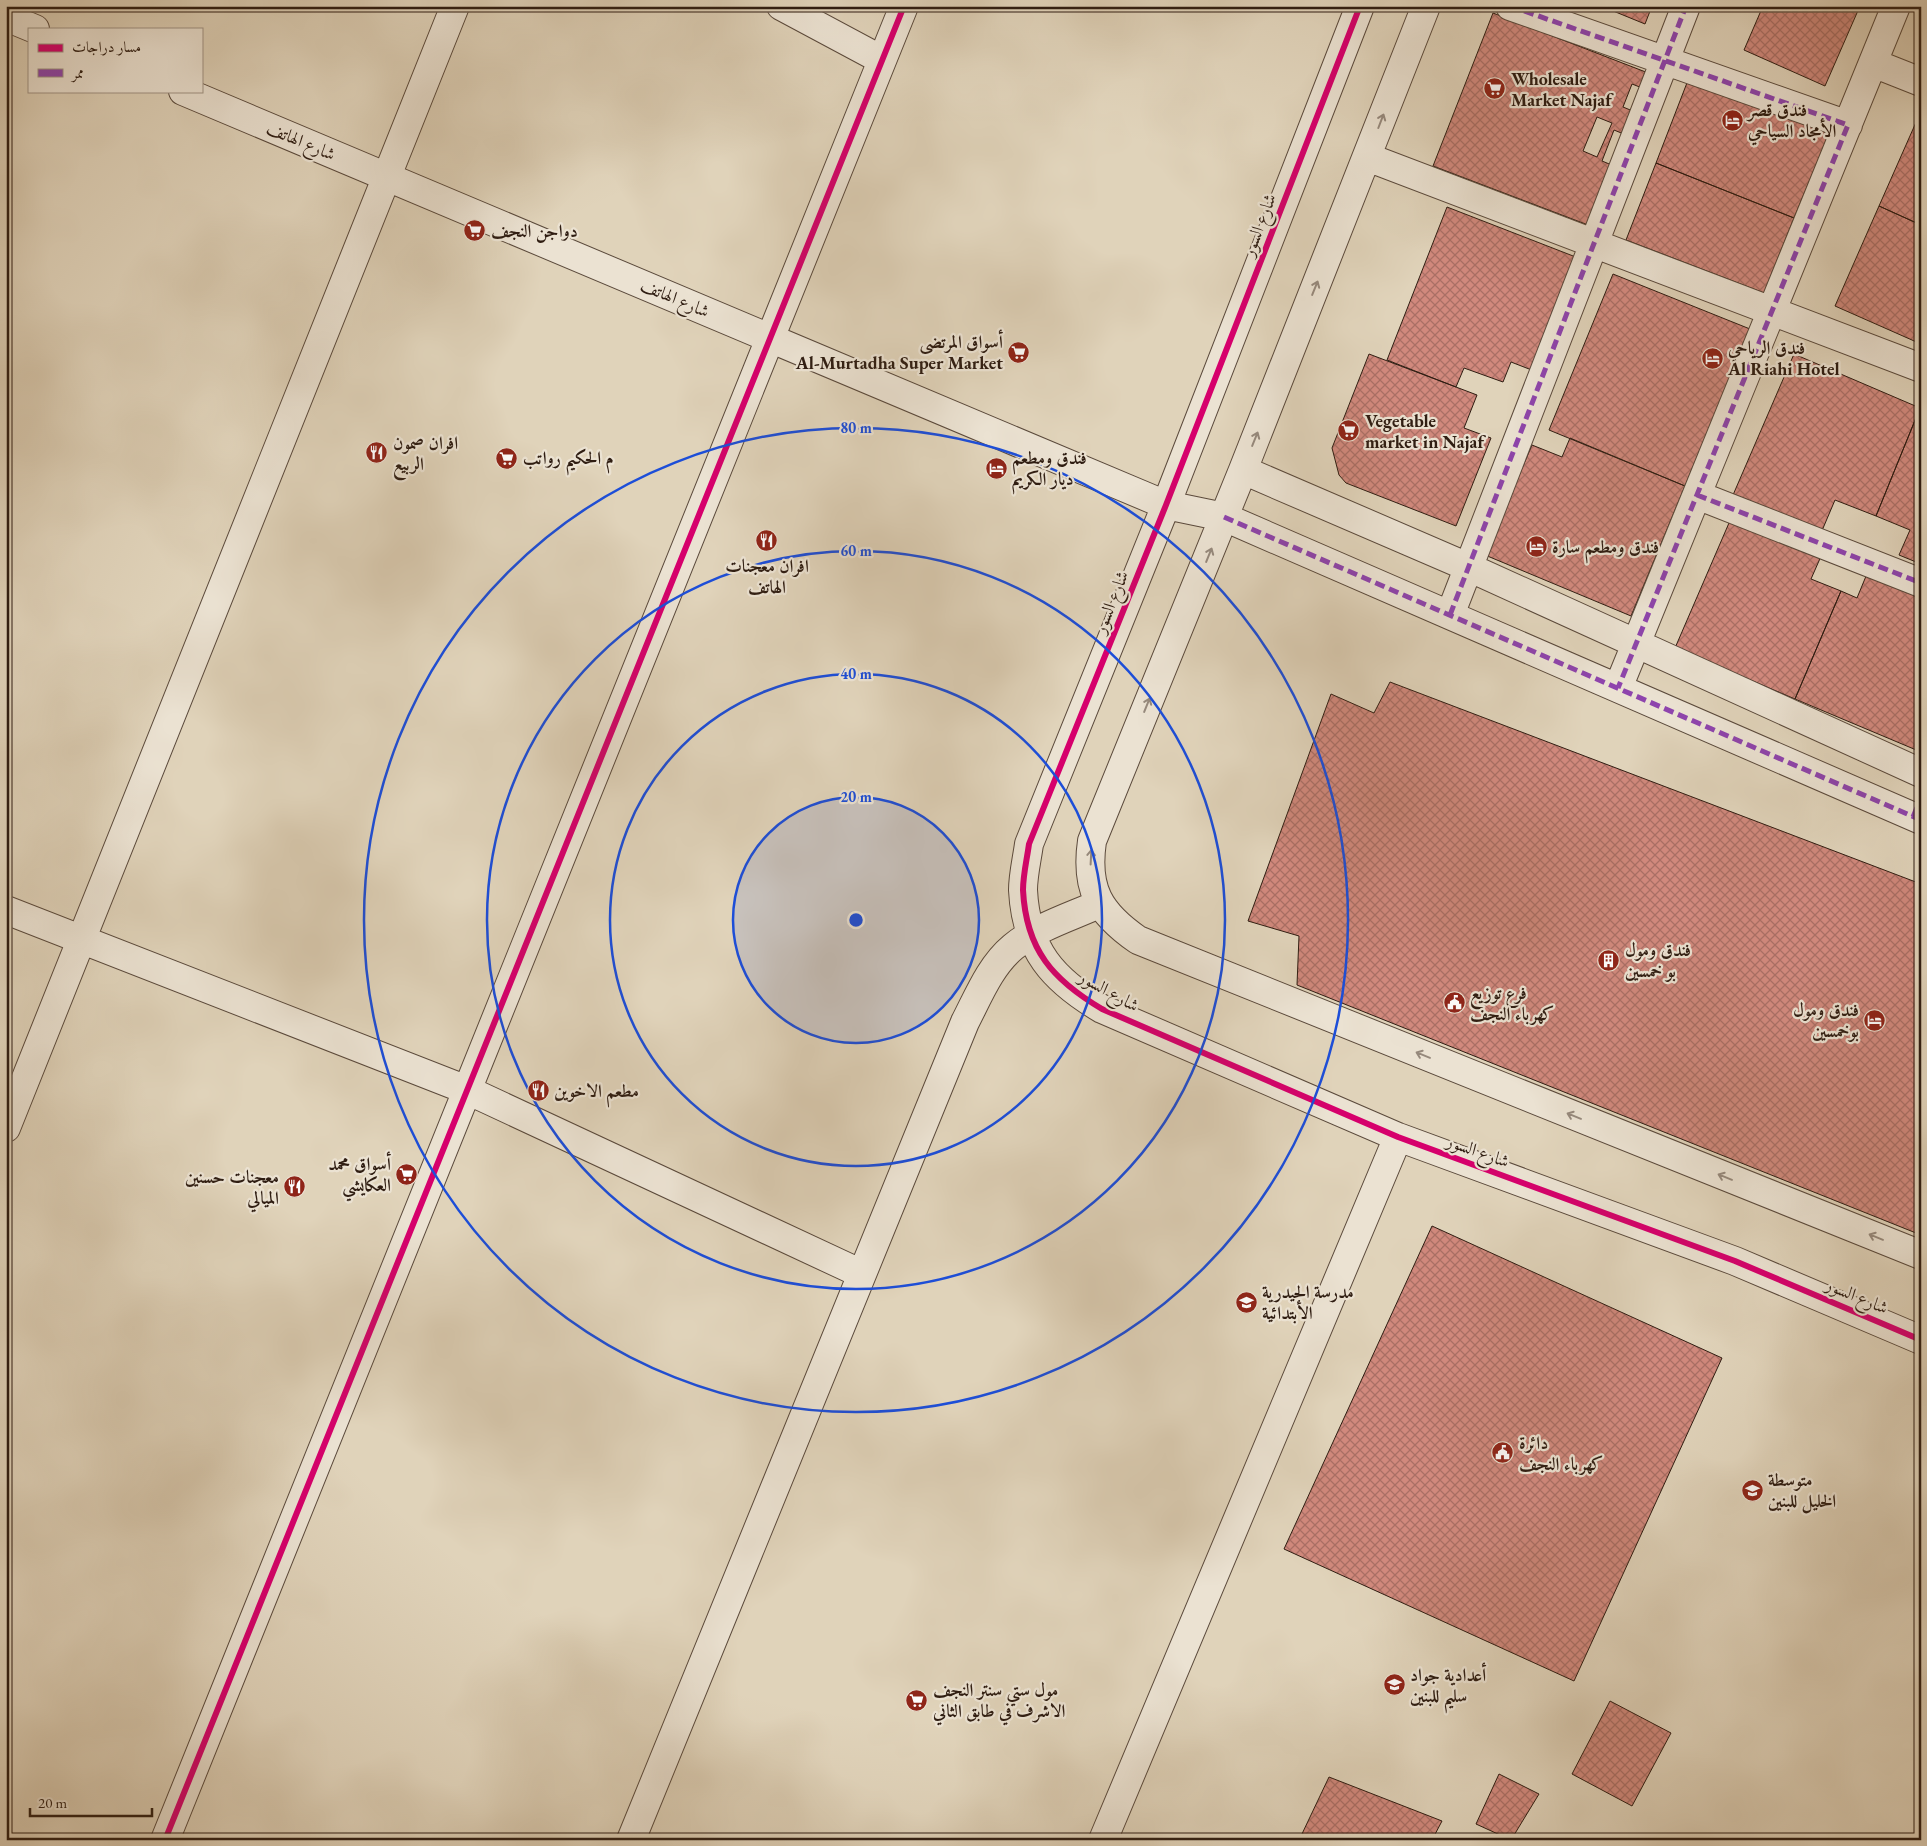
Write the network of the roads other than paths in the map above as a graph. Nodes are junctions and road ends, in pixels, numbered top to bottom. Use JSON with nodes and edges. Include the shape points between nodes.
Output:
{"nodes":[{"id":1,"x":455,"y":6,"type":"edge"},
{"id":2,"x":781,"y":6,"type":"edge"},
{"id":3,"x":904,"y":6,"type":"edge"},
{"id":4,"x":1360,"y":6,"type":"edge"},
{"id":5,"x":1426,"y":6,"type":"edge"},
{"id":6,"x":1510,"y":6,"type":"edge"},
{"id":7,"x":1686,"y":6,"type":"edge"},
{"id":8,"x":1896,"y":6,"type":"edge"},
{"id":9,"x":882,"y":60,"type":"junction"},
{"id":10,"x":1665,"y":60,"type":"junction"},
{"id":11,"x":1874,"y":63,"type":"junction"},
{"id":12,"x":1921,"y":82,"type":"edge"},
{"id":13,"x":185,"y":92,"type":"edge"},
{"id":14,"x":1848,"y":125,"type":"junction"},
{"id":15,"x":1367,"y":157,"type":"junction"},
{"id":16,"x":386,"y":177,"type":"junction"},
{"id":17,"x":1594,"y":244,"type":"junction"},
{"id":18,"x":1772,"y":312,"type":"junction"},
{"id":19,"x":770,"y":338,"type":"junction"},
{"id":20,"x":1921,"y":368,"type":"edge"},
{"id":21,"x":1243,"y":470,"type":"junction"},
{"id":22,"x":1697,"y":495,"type":"junction"},
{"id":23,"x":1166,"y":505,"type":"junction"},
{"id":24,"x":1224,"y":517,"type":"junction"},
{"id":25,"x":1468,"y":567,"type":"junction"},
{"id":26,"x":1921,"y":582,"type":"edge"},
{"id":27,"x":1450,"y":615,"type":"junction"},
{"id":28,"x":1637,"y":643,"type":"junction"},
{"id":29,"x":1618,"y":688,"type":"junction"},
{"id":30,"x":1921,"y":773,"type":"edge"},
{"id":31,"x":1918,"y":811,"type":"edge"},
{"id":32,"x":1099,"y":904,"type":"junction"},
{"id":33,"x":6,"y":910,"type":"edge"},
{"id":34,"x":1030,"y":934,"type":"junction"},
{"id":35,"x":82,"y":940,"type":"junction"},
{"id":36,"x":467,"y":1090,"type":"junction"},
{"id":37,"x":6,"y":1128,"type":"edge"},
{"id":38,"x":1398,"y":1137,"type":"junction"},
{"id":39,"x":1921,"y":1256,"type":"edge"},
{"id":40,"x":862,"y":1274,"type":"junction"},
{"id":41,"x":1921,"y":1340,"type":"edge"},
{"id":42,"x":165,"y":1840,"type":"edge"},
{"id":43,"x":631,"y":1840,"type":"edge"},
{"id":44,"x":1103,"y":1840,"type":"edge"}],
"edges":[{"from":1,"to":16,"type":"street"},
{"from":2,"to":9,"type":"street"},
{"from":3,"to":9,"type":"street"},
{"from":4,"to":23,"type":"street","name":"شارع السور"},
{"from":15,"to":5,"type":"street","one_way":true},
{"from":6,"to":10,"type":"street"},
{"from":7,"to":10,"type":"street"},
{"from":8,"to":11,"type":"street"},
{"from":9,"to":19,"type":"street"},
{"from":10,"to":14,"type":"street"},
{"from":10,"to":17,"type":"street"},
{"from":11,"to":12,"type":"street"},
{"from":11,"to":14,"type":"street"},
{"from":13,"to":16,"type":"street","name":"شارع الهاتف"},
{"from":14,"to":18,"type":"street"},
{"from":15,"to":17,"type":"street"},
{"from":21,"to":15,"type":"street","one_way":true},
{"from":16,"to":19,"type":"street","name":"شارع الهاتف"},
{"from":16,"to":35,"type":"street"},
{"from":17,"to":18,"type":"street"},
{"from":17,"to":25,"type":"street"},
{"from":18,"to":20,"type":"street"},
{"from":18,"to":22,"type":"street"},
{"from":19,"to":23,"type":"street","name":"شارع الهاتف"},
{"from":19,"to":36,"type":"street"},
{"from":21,"to":24,"type":"street"},
{"from":21,"to":25,"type":"street"},
{"from":22,"to":26,"type":"street"},
{"from":22,"to":28,"type":"street"},
{"from":23,"to":24,"type":"street","name":"شارع الهاتف"},
{"from":23,"to":34,"type":"street","name":"شارع السور","via":[[1029,844],[1023,889]]},
{"from":24,"to":27,"type":"street","name":"شارع الهاتف"},
{"from":32,"to":24,"type":"street","one_way":true,"via":[[1090,859],[1092,841]]},
{"from":25,"to":27,"type":"street"},
{"from":25,"to":28,"type":"street"},
{"from":27,"to":29,"type":"street","name":"شارع الهاتف"},
{"from":28,"to":29,"type":"street"},
{"from":28,"to":30,"type":"street"},
{"from":29,"to":31,"type":"street","name":"شارع الهاتف"},
{"from":32,"to":34,"type":"street"},
{"from":39,"to":32,"type":"street","one_way":true,"via":[[1138,940],[1115,924]]},
{"from":33,"to":35,"type":"street"},
{"from":34,"to":38,"type":"street","name":"شارع السور","via":[[1042,960],[1076,994]]},
{"from":34,"to":40,"type":"street","via":[[998,964],[965,1022]]},
{"from":35,"to":36,"type":"street"},
{"from":35,"to":37,"type":"street"},
{"from":36,"to":40,"type":"street"},
{"from":36,"to":42,"type":"street"},
{"from":38,"to":41,"type":"street","name":"شارع السور","via":[[1735,1261]]},
{"from":38,"to":44,"type":"street"},
{"from":40,"to":43,"type":"street"}]}
